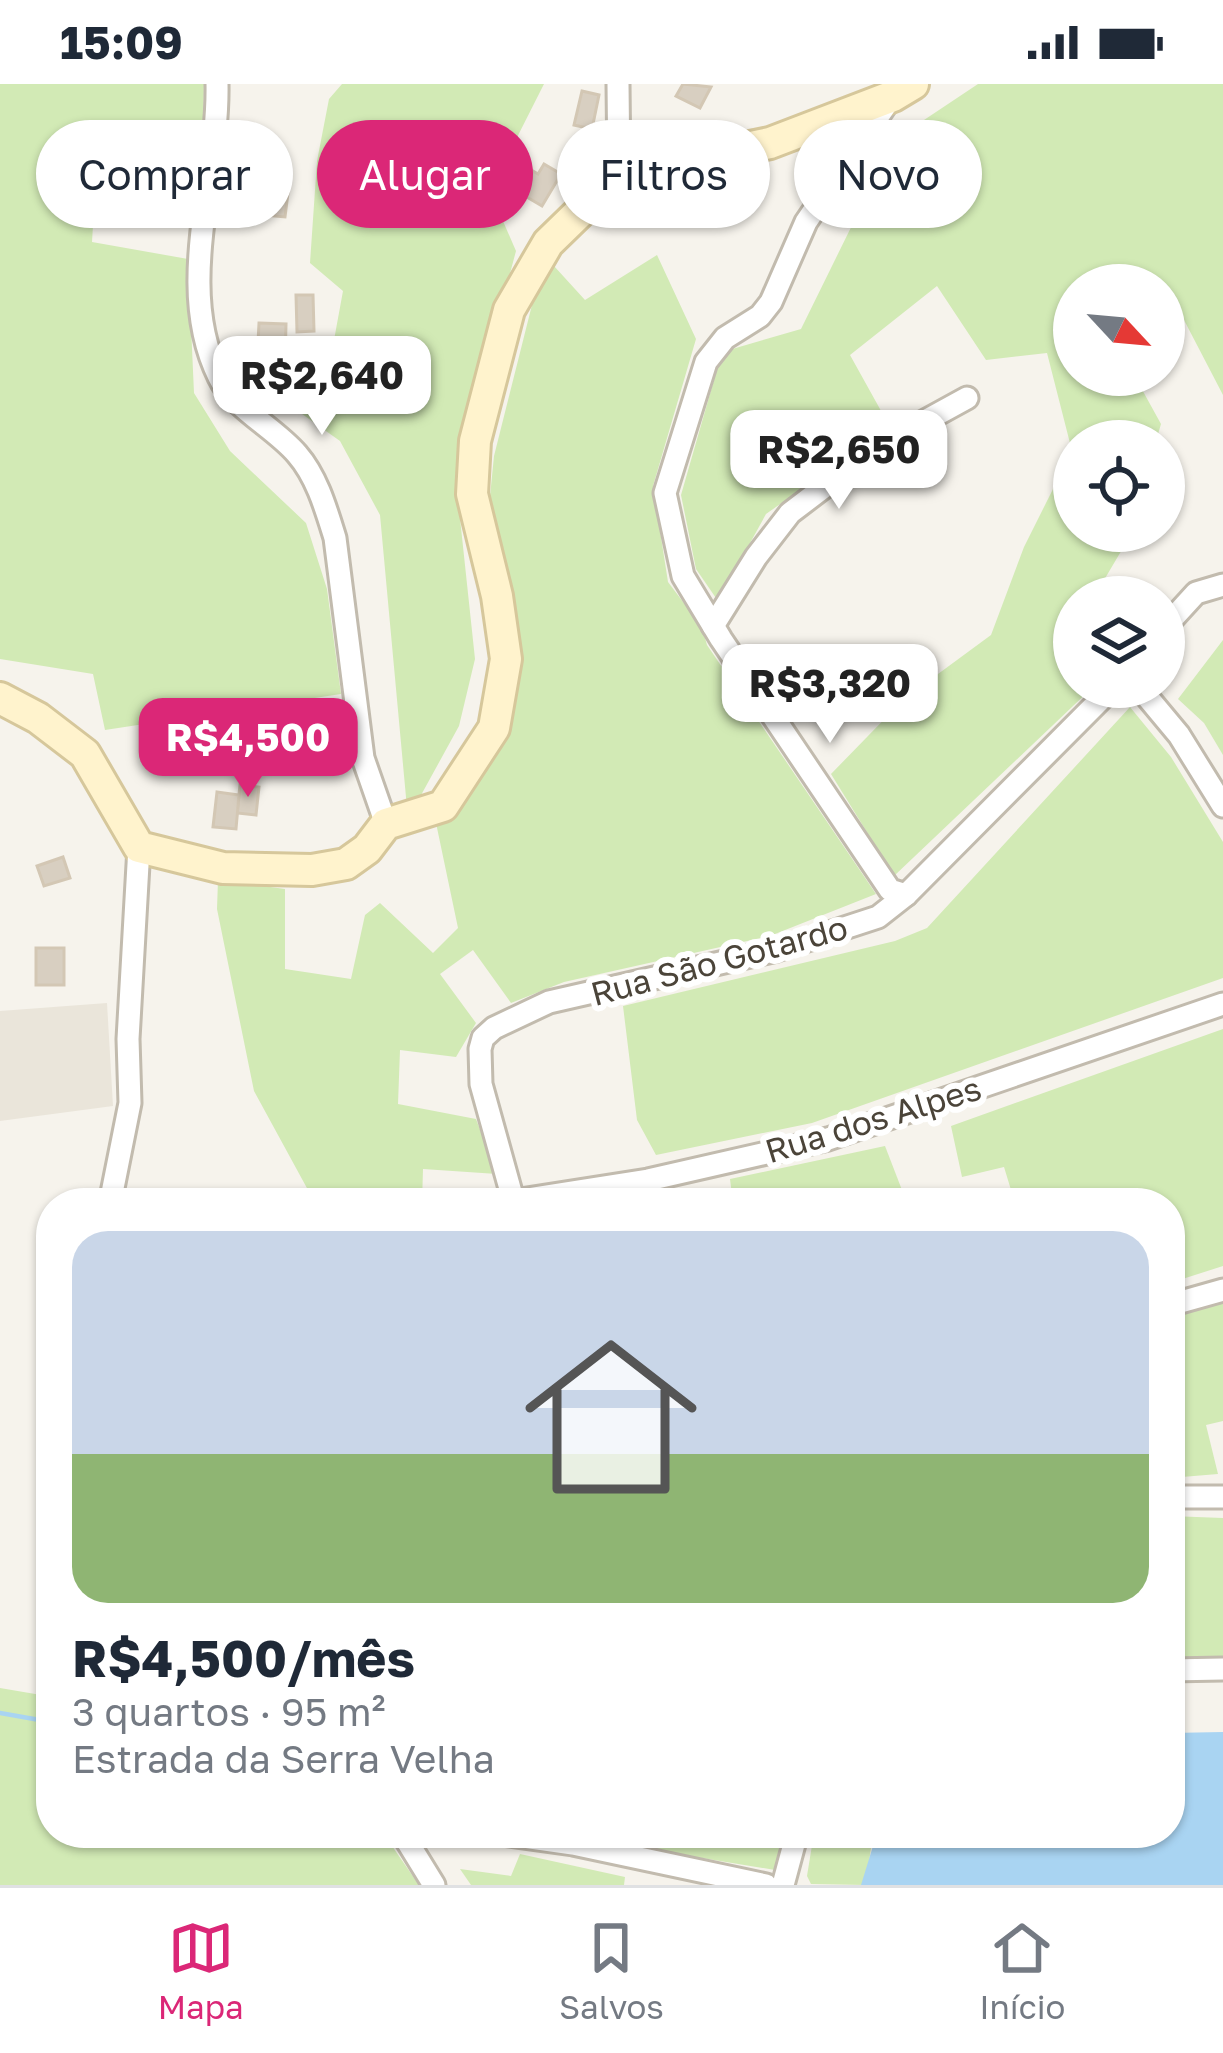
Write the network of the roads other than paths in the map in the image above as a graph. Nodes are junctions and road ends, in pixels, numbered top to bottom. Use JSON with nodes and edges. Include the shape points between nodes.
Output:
{"nodes":[{"id":1,"x":217,"y":84,"type":"edge"},
{"id":2,"x":618,"y":84,"type":"edge"},
{"id":3,"x":903,"y":90,"type":"edge"},
{"id":4,"x":618,"y":120,"type":"edge"},
{"id":5,"x":770,"y":143,"type":"edge"},
{"id":6,"x":564,"y":228,"type":"edge"},
{"id":7,"x":967,"y":398,"type":"dead end"},
{"id":8,"x":1223,"y":585,"type":"edge"},
{"id":9,"x":1185,"y":605,"type":"edge"},
{"id":10,"x":713,"y":626,"type":"junction"},
{"id":11,"x":0,"y":698,"type":"edge"},
{"id":12,"x":1092,"y":708,"type":"edge"},
{"id":13,"x":1156,"y":708,"type":"edge"},
{"id":14,"x":1223,"y":806,"type":"edge"},
{"id":15,"x":386,"y":824,"type":"junction"},
{"id":16,"x":139,"y":847,"type":"junction"},
{"id":17,"x":906,"y":895,"type":"junction"},
{"id":18,"x":1223,"y":1004,"type":"edge"},
{"id":19,"x":113,"y":1188,"type":"edge"},
{"id":20,"x":510,"y":1188,"type":"edge"},
{"id":21,"x":599,"y":1188,"type":"edge"},
{"id":22,"x":1223,"y":1290,"type":"edge"},
{"id":23,"x":1185,"y":1301,"type":"edge"},
{"id":24,"x":1185,"y":1497,"type":"edge"},
{"id":25,"x":1223,"y":1498,"type":"edge"},
{"id":26,"x":1223,"y":1669,"type":"edge"},
{"id":27,"x":1185,"y":1670,"type":"edge"},
{"id":28,"x":411,"y":1848,"type":"edge"},
{"id":29,"x":607,"y":1848,"type":"edge"},
{"id":30,"x":793,"y":1848,"type":"edge"},
{"id":31,"x":434,"y":1885,"type":"edge"},
{"id":32,"x":766,"y":1885,"type":"edge"},
{"id":33,"x":783,"y":1885,"type":"edge"}],
"edges":[{"from":1,"to":15,"type":"street","via":[[199,260],[206,344],[229,393],[301,458],[326,508],[363,758]]},
{"from":2,"to":4,"type":"street"},
{"from":3,"to":5,"type":"street"},
{"from":3,"to":10,"type":"street","via":[[806,222],[771,302],[706,362],[665,494],[683,576]]},
{"from":6,"to":15,"type":"street","via":[[509,310],[475,441],[472,494],[506,659],[494,728],[443,806]]},
{"from":7,"to":10,"type":"street","via":[[874,449],[790,513]]},
{"from":8,"to":9,"type":"street"},
{"from":10,"to":17,"type":"street","via":[[890,890]]},
{"from":11,"to":16,"type":"street","via":[[85,754]]},
{"from":12,"to":17,"type":"street","name":"Rua São Gotardo"},
{"from":13,"to":14,"type":"street"},
{"from":15,"to":16,"type":"street","via":[[346,864],[312,870],[224,868]]},
{"from":16,"to":19,"type":"street","via":[[130,1103]]},
{"from":17,"to":20,"type":"street","name":"Rua São Gotardo","via":[[878,916],[777,950],[549,1002],[494,1028],[480,1049],[481,1084]]},
{"from":18,"to":21,"type":"street","name":"Rua dos Alpes","via":[[828,1139]]},
{"from":22,"to":23,"type":"street"},
{"from":24,"to":25,"type":"street"},
{"from":26,"to":27,"type":"street"},
{"from":28,"to":31,"type":"street"},
{"from":29,"to":32,"type":"street"},
{"from":30,"to":33,"type":"street"}]}
